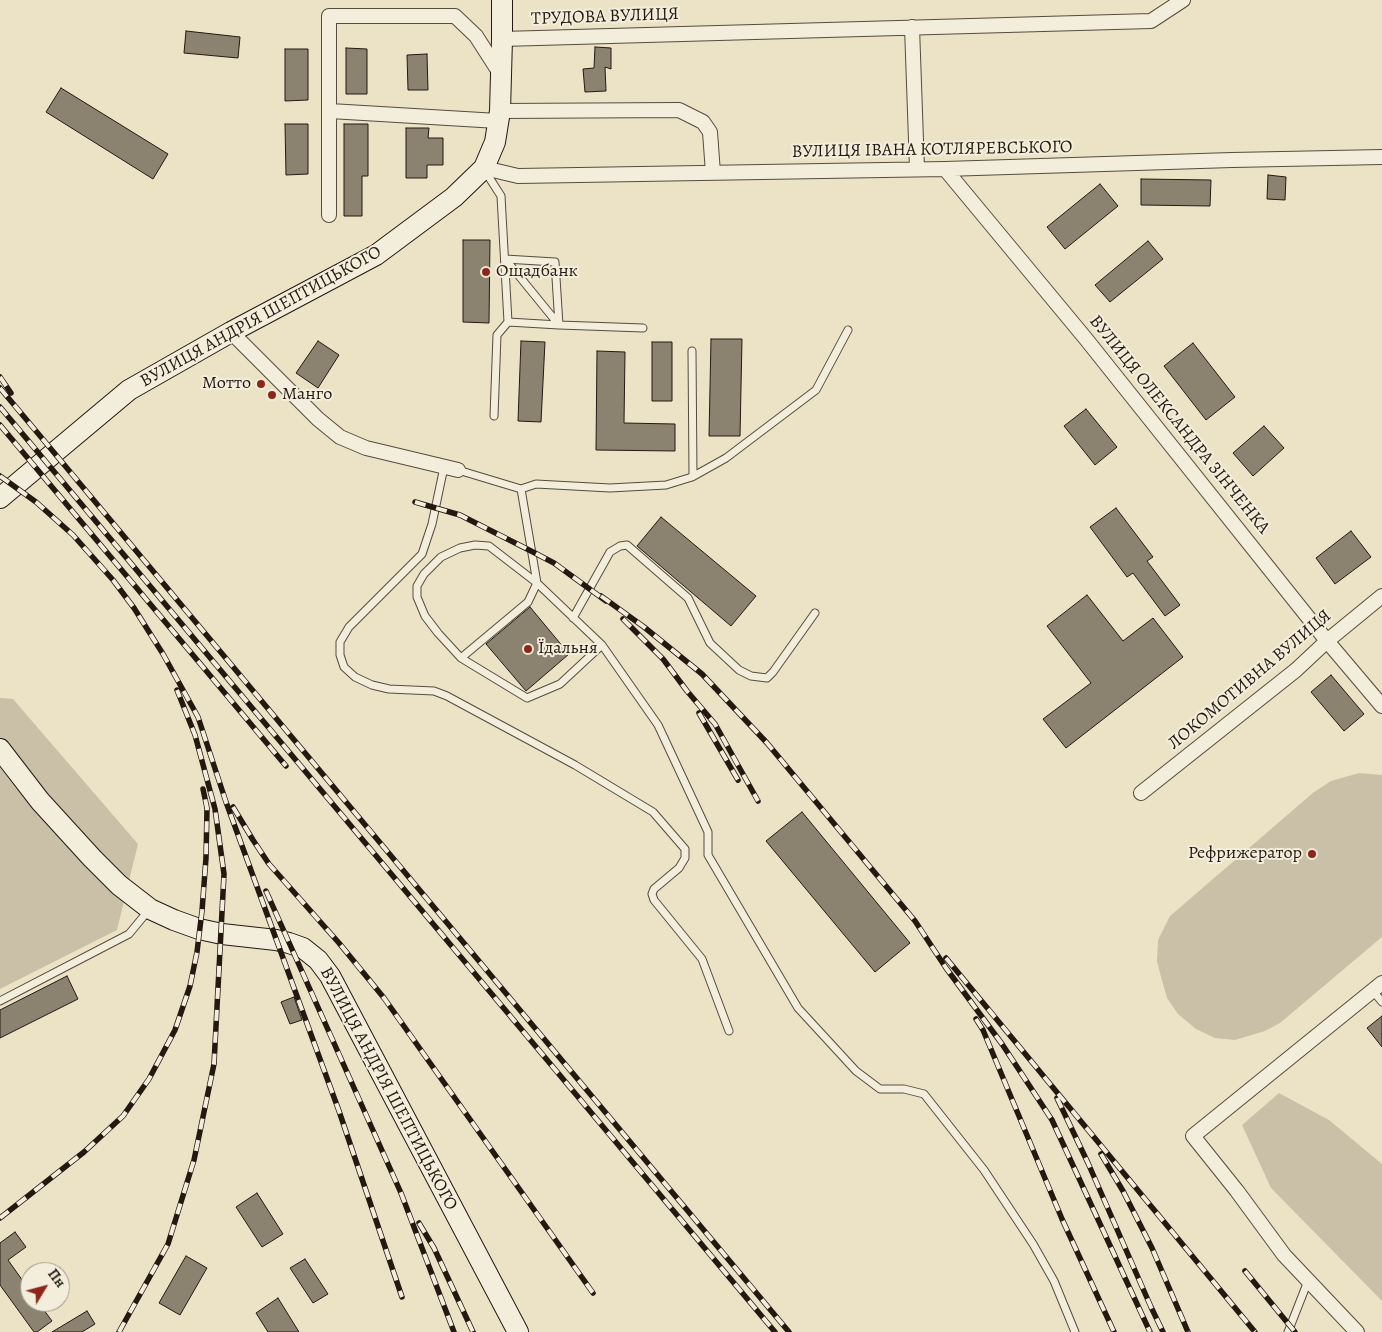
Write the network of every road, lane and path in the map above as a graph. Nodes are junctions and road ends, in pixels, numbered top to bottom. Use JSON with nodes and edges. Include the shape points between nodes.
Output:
{"nodes":[{"id":1,"x":502,"y":0,"type":"edge"},
{"id":2,"x":1183,"y":0,"type":"edge"},
{"id":3,"x":912,"y":28,"type":"junction"},
{"id":4,"x":502,"y":39,"type":"junction"},
{"id":5,"x":501,"y":75,"type":"junction"},
{"id":6,"x":330,"y":111,"type":"junction"},
{"id":7,"x":499,"y":116,"type":"junction"},
{"id":8,"x":1382,"y":157,"type":"edge"},
{"id":9,"x":484,"y":168,"type":"junction"},
{"id":10,"x":917,"y":169,"type":"junction"},
{"id":11,"x":945,"y":169,"type":"junction"},
{"id":12,"x":713,"y":173,"type":"junction"},
{"id":13,"x":329,"y":215,"type":"dead end"},
{"id":14,"x":505,"y":259,"type":"junction"},
{"id":15,"x":508,"y":322,"type":"junction"},
{"id":16,"x":558,"y":326,"type":"junction"},
{"id":17,"x":643,"y":328,"type":"dead end"},
{"id":18,"x":848,"y":330,"type":"dead end"},
{"id":19,"x":231,"y":332,"type":"junction"},
{"id":20,"x":692,"y":351,"type":"dead end"},
{"id":21,"x":494,"y":416,"type":"dead end"},
{"id":22,"x":444,"y":467,"type":"junction"},
{"id":23,"x":458,"y":470,"type":"joint"},
{"id":24,"x":693,"y":476,"type":"junction"},
{"id":25,"x":521,"y":489,"type":"junction"},
{"id":26,"x":0,"y":498,"type":"edge"},
{"id":27,"x":537,"y":582,"type":"junction"},
{"id":28,"x":1382,"y":596,"type":"edge"},
{"id":29,"x":815,"y":613,"type":"dead end"},
{"id":30,"x":573,"y":618,"type":"junction"},
{"id":31,"x":1327,"y":641,"type":"junction"},
{"id":32,"x":602,"y":645,"type":"junction"},
{"id":33,"x":461,"y":658,"type":"junction"},
{"id":34,"x":1382,"y":706,"type":"edge"},
{"id":35,"x":0,"y":749,"type":"edge"},
{"id":36,"x":1141,"y":794,"type":"dead end"},
{"id":37,"x":150,"y":909,"type":"junction"},
{"id":38,"x":1377,"y":987,"type":"edge"},
{"id":39,"x":0,"y":1001,"type":"edge"},
{"id":40,"x":1382,"y":1002,"type":"edge"},
{"id":41,"x":729,"y":1031,"type":"dead end"},
{"id":42,"x":1308,"y":1280,"type":"junction"},
{"id":43,"x":518,"y":1332,"type":"edge"},
{"id":44,"x":1075,"y":1332,"type":"edge"},
{"id":45,"x":1288,"y":1332,"type":"edge"},
{"id":46,"x":1357,"y":1332,"type":"edge"}],
"edges":[{"from":1,"to":4,"type":"main road","name":"ВУЛИЦЯ АНДРІЯ ШЕПТИЦЬКОГО"},
{"from":2,"to":3,"type":"street","name":"ТРУДОВА ВУЛИЦЯ","via":[[1151,21]]},
{"from":3,"to":4,"type":"street","name":"ТРУДОВА ВУЛИЦЯ"},
{"from":3,"to":10,"type":"street"},
{"from":4,"to":5,"type":"main road","name":"ВУЛИЦЯ АНДРІЯ ШЕПТИЦЬКОГО"},
{"from":5,"to":6,"type":"street","via":[[476,36],[455,16],[329,16]]},
{"from":5,"to":7,"type":"main road","name":"ВУЛИЦЯ АНДРІЯ ШЕПТИЦЬКОГО"},
{"from":6,"to":7,"type":"street"},
{"from":6,"to":13,"type":"street"},
{"from":7,"to":9,"type":"main road","name":"ВУЛИЦЯ АНДРІЯ ШЕПТИЦЬКОГО","via":[[495,142]]},
{"from":7,"to":12,"type":"street","via":[[679,110],[703,122],[710,132]]},
{"from":8,"to":11,"type":"street","name":"ВУЛИЦЯ ІВАНА КОТЛЯРЕВСЬКОГО"},
{"from":9,"to":12,"type":"street","name":"ВУЛИЦЯ ІВАНА КОТЛЯРЕВСЬКОГО","via":[[518,176]]},
{"from":9,"to":14,"type":"lane","via":[[501,196]]},
{"from":9,"to":19,"type":"main road","name":"ВУЛИЦЯ АНДРІЯ ШЕПТИЦЬКОГО","via":[[454,197],[376,255]]},
{"from":10,"to":11,"type":"street","name":"ВУЛИЦЯ ІВАНА КОТЛЯРЕВСЬКОГО"},
{"from":10,"to":12,"type":"street","name":"ВУЛИЦЯ ІВАНА КОТЛЯРЕВСЬКОГО"},
{"from":11,"to":31,"type":"street","name":"ВУЛИЦЯ ОЛЕКСАНДРА ЗІНЧЕНКА","via":[[1086,339]]},
{"from":14,"to":15,"type":"lane"},
{"from":14,"to":16,"type":"lane"},
{"from":14,"to":16,"type":"lane","via":[[555,262]]},
{"from":15,"to":16,"type":"lane"},
{"from":15,"to":21,"type":"lane","via":[[497,335]]},
{"from":16,"to":17,"type":"lane"},
{"from":18,"to":24,"type":"lane","via":[[816,390],[726,458]]},
{"from":19,"to":22,"type":"street","via":[[340,437],[366,448]]},
{"from":19,"to":26,"type":"main road","name":"ВУЛИЦЯ АНДРІЯ ШЕПТИЦЬКОГО","via":[[129,390]]},
{"from":20,"to":24,"type":"lane"},
{"from":22,"to":23,"type":"street"},
{"from":22,"to":41,"type":"lane","via":[[422,554],[349,627],[340,642],[344,666],[355,677],[389,690],[434,691],[447,696],[575,765],[653,812],[685,849],[685,858],[679,868],[654,889],[654,900],[702,959]]},
{"from":23,"to":25,"type":"lane"},
{"from":24,"to":25,"type":"lane","via":[[666,485],[610,488],[536,484]]},
{"from":25,"to":27,"type":"lane"},
{"from":27,"to":30,"type":"lane"},
{"from":27,"to":33,"type":"lane","via":[[528,602]]},
{"from":27,"to":33,"type":"lane","via":[[489,546],[460,548],[435,562],[417,586],[416,597],[438,634]]},
{"from":28,"to":31,"type":"street","name":"ЛОКОМОТИВНА ВУЛИЦЯ"},
{"from":29,"to":30,"type":"lane","via":[[774,672],[767,678],[751,676],[739,670],[710,643],[688,598],[627,545],[610,552]]},
{"from":30,"to":32,"type":"lane"},
{"from":31,"to":34,"type":"street","name":"ВУЛИЦЯ ОЛЕКСАНДРА ЗІНЧЕНКА"},
{"from":31,"to":36,"type":"street","name":"ЛОКОМОТИВНА ВУЛИЦЯ","via":[[1296,670]]},
{"from":32,"to":33,"type":"lane","via":[[560,684],[527,698]]},
{"from":32,"to":44,"type":"lane","via":[[658,725],[708,832],[708,855],[798,1008],[856,1071],[880,1089],[904,1089],[924,1094],[984,1170],[1033,1244],[1054,1281]]},
{"from":35,"to":37,"type":"main road","name":"ВУЛИЦЯ АНДРІЯ ШЕПТИЦЬКОГО","via":[[40,801],[92,858]]},
{"from":37,"to":39,"type":"lane","via":[[129,934]]},
{"from":37,"to":43,"type":"main road","name":"ВУЛИЦЯ АНДРІЯ ШЕПТИЦЬКОГО","via":[[200,929],[289,943],[303,948],[318,960],[330,976]]},
{"from":38,"to":40,"type":"lane"},
{"from":38,"to":42,"type":"street","via":[[1193,1136],[1284,1255]]},
{"from":42,"to":45,"type":"lane"},
{"from":42,"to":46,"type":"street"}]}
